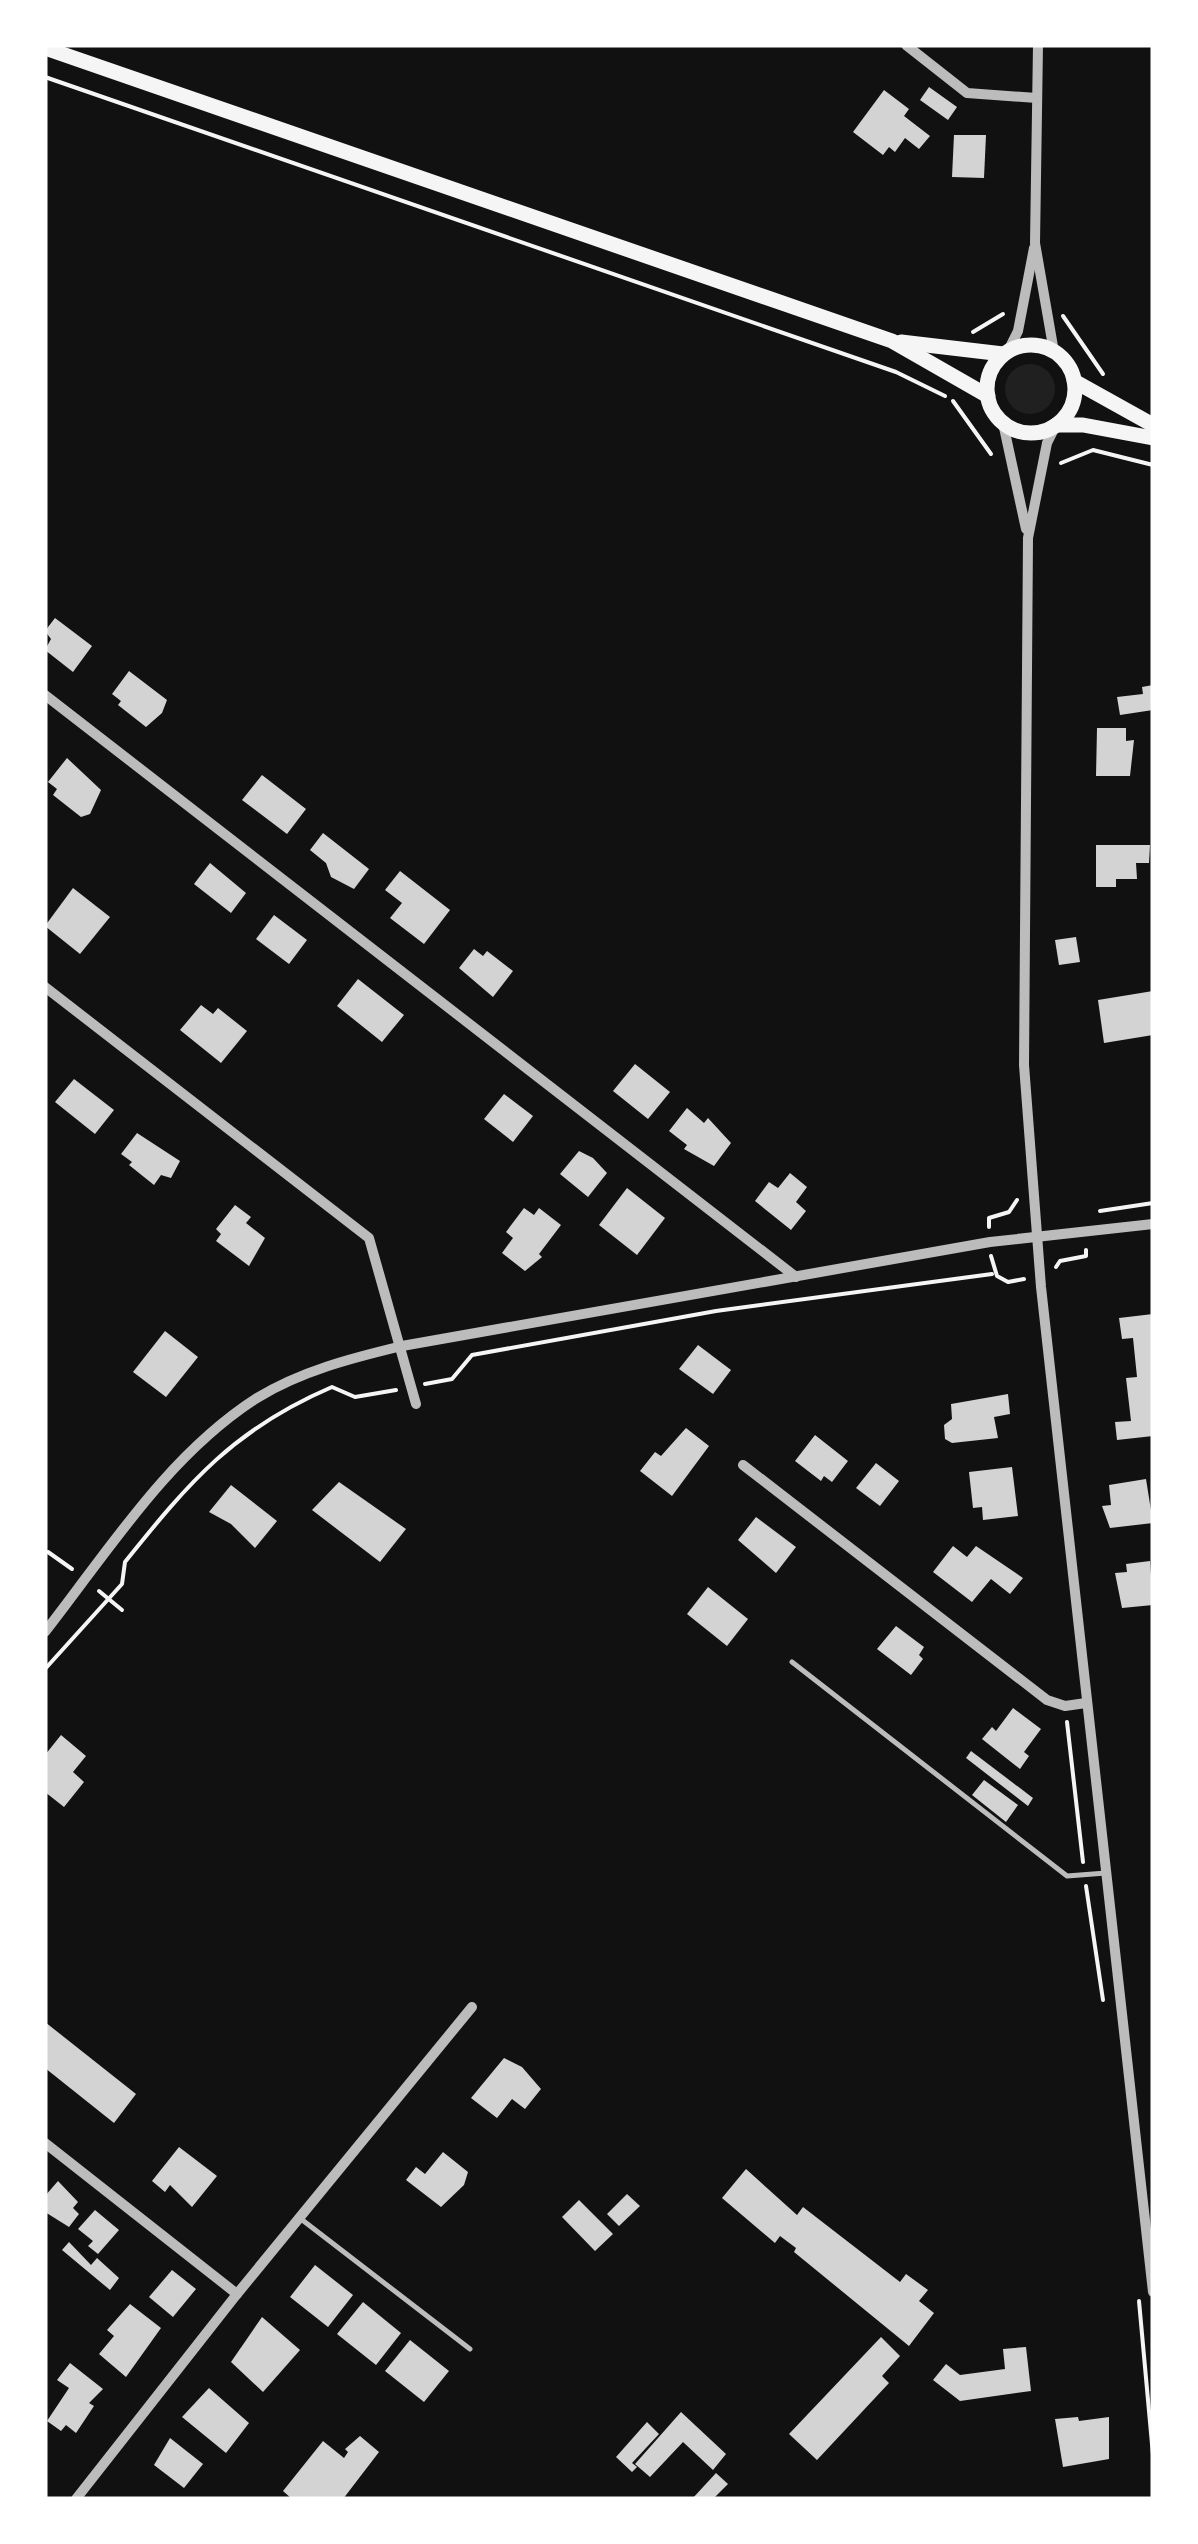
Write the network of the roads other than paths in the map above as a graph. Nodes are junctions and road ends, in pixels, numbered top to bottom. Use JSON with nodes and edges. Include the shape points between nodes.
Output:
{"nodes":[{"id":1,"x":906,"y":45,"type":"edge"},
{"id":2,"x":1038,"y":45,"type":"edge"},
{"id":3,"x":45,"y":48,"type":"edge"},
{"id":4,"x":1037,"y":98,"type":"junction"},
{"id":5,"x":1035,"y":242,"type":"junction"},
{"id":6,"x":892,"y":341,"type":"junction"},
{"id":7,"x":1054,"y":352,"type":"junction"},
{"id":8,"x":1006,"y":353,"type":"junction"},
{"id":9,"x":1074,"y":382,"type":"junction"},
{"id":10,"x":988,"y":396,"type":"junction"},
{"id":11,"x":1004,"y":423,"type":"junction"},
{"id":12,"x":1056,"y":425,"type":"junction"},
{"id":13,"x":1153,"y":425,"type":"edge"},
{"id":14,"x":1153,"y":438,"type":"edge"},
{"id":15,"x":1028,"y":538,"type":"junction"},
{"id":16,"x":45,"y":695,"type":"edge"},
{"id":17,"x":45,"y":987,"type":"edge"},
{"id":18,"x":1153,"y":1224,"type":"edge"},
{"id":19,"x":1036,"y":1235,"type":"junction"},
{"id":20,"x":796,"y":1277,"type":"junction"},
{"id":21,"x":402,"y":1346,"type":"junction"},
{"id":22,"x":416,"y":1404,"type":"dead end"},
{"id":23,"x":743,"y":1465,"type":"dead end"},
{"id":24,"x":45,"y":1632,"type":"edge"},
{"id":25,"x":792,"y":1662,"type":"dead end"},
{"id":26,"x":1086,"y":1703,"type":"junction"},
{"id":27,"x":1106,"y":1873,"type":"junction"},
{"id":28,"x":472,"y":2007,"type":"dead end"},
{"id":29,"x":45,"y":2143,"type":"edge"},
{"id":30,"x":299,"y":2218,"type":"junction"},
{"id":31,"x":1153,"y":2292,"type":"edge"},
{"id":32,"x":236,"y":2294,"type":"junction"},
{"id":33,"x":470,"y":2349,"type":"dead end"},
{"id":34,"x":76,"y":2499,"type":"edge"}],
"edges":[{"from":1,"to":4,"type":"street","via":[[967,92]]},
{"from":2,"to":4,"type":"street"},
{"from":3,"to":6,"type":"main road"},
{"from":4,"to":5,"type":"street"},
{"from":5,"to":7,"type":"street"},
{"from":5,"to":8,"type":"street","via":[[1018,331]]},
{"from":6,"to":8,"type":"main road"},
{"from":6,"to":10,"type":"main road"},
{"from":7,"to":8,"type":"main road","via":[[1031,345]]},
{"from":7,"to":9,"type":"main road"},
{"from":8,"to":10,"type":"main road","via":[[990,373]]},
{"from":9,"to":12,"type":"main road","via":[[1071,406]]},
{"from":9,"to":13,"type":"main road"},
{"from":10,"to":11,"type":"main road"},
{"from":11,"to":12,"type":"main road","via":[[1030,432]]},
{"from":11,"to":15,"type":"street"},
{"from":12,"to":14,"type":"main road"},
{"from":12,"to":15,"type":"street"},
{"from":15,"to":19,"type":"street","via":[[1021,956]]},
{"from":16,"to":20,"type":"street"},
{"from":17,"to":21,"type":"street","via":[[369,1238]]},
{"from":18,"to":19,"type":"street"},
{"from":19,"to":20,"type":"street"},
{"from":19,"to":26,"type":"street"},
{"from":20,"to":21,"type":"street"},
{"from":21,"to":22,"type":"street"},
{"from":21,"to":24,"type":"street","via":[[293,1380],[230,1418],[172,1470]]},
{"from":23,"to":26,"type":"street","via":[[1047,1700]]},
{"from":25,"to":27,"type":"lane","via":[[1068,1876]]},
{"from":26,"to":27,"type":"street"},
{"from":27,"to":31,"type":"street"},
{"from":28,"to":30,"type":"street"},
{"from":29,"to":32,"type":"street"},
{"from":30,"to":32,"type":"street"},
{"from":30,"to":33,"type":"lane"},
{"from":32,"to":34,"type":"street"}]}
